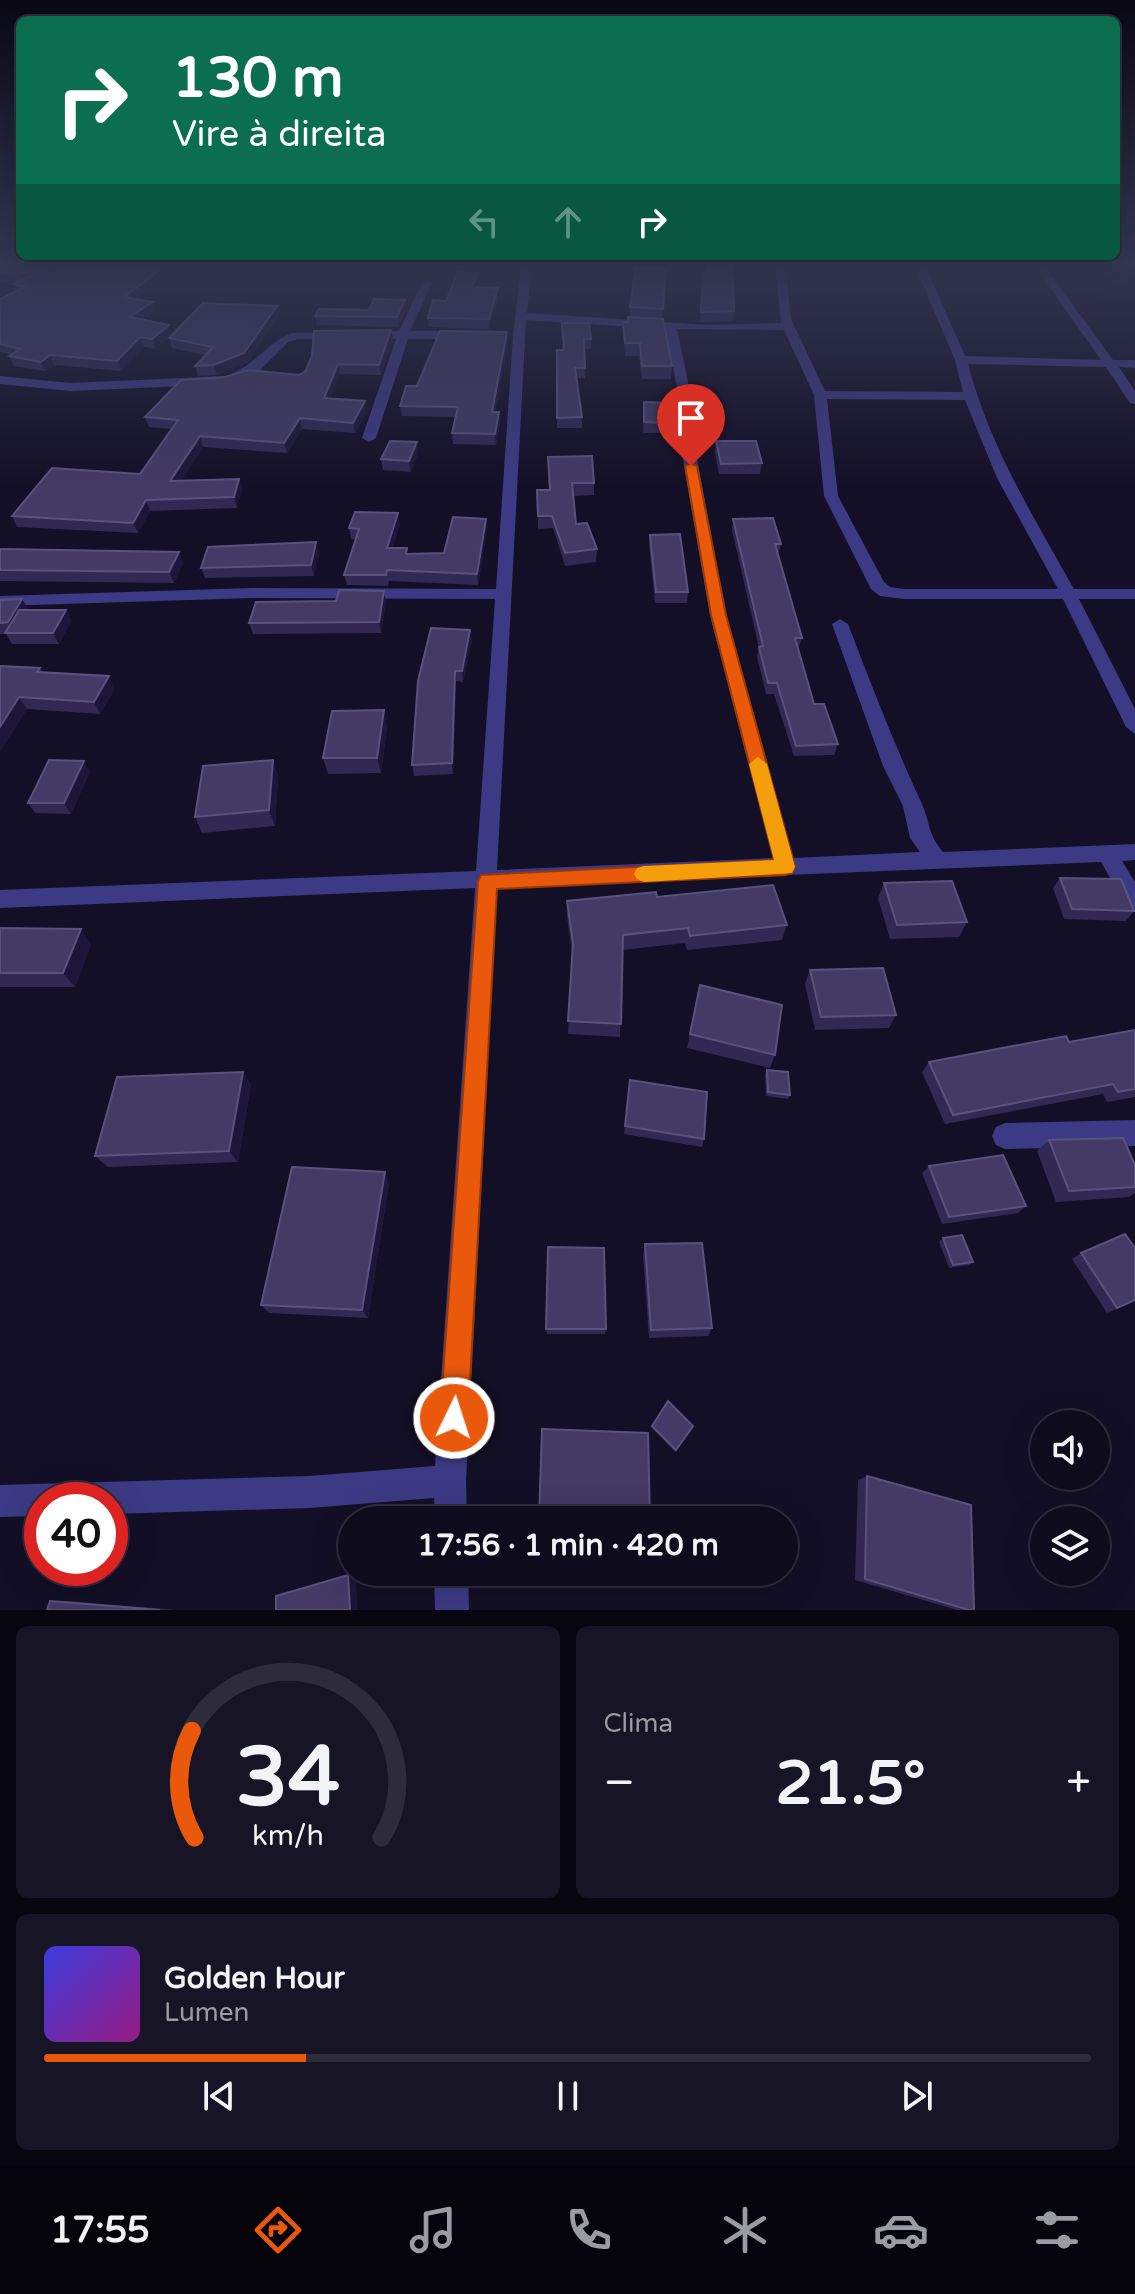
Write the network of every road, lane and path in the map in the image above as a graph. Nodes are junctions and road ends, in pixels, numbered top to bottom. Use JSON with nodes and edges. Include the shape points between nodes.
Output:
{"nodes":[{"id":1,"x":293,"y":336,"type":"edge"},
{"id":2,"x":403,"y":336,"type":"edge"},
{"id":3,"x":515,"y":336,"type":"edge"},
{"id":4,"x":672,"y":336,"type":"edge"},
{"id":5,"x":792,"y":336,"type":"edge"},
{"id":6,"x":951,"y":336,"type":"edge"},
{"id":7,"x":1088,"y":336,"type":"edge"},
{"id":8,"x":961,"y":360,"type":"junction"},
{"id":9,"x":1111,"y":364,"type":"junction"},
{"id":10,"x":1135,"y":364,"type":"edge"},
{"id":11,"x":0,"y":380,"type":"edge"},
{"id":12,"x":820,"y":395,"type":"junction"},
{"id":13,"x":970,"y":396,"type":"junction"},
{"id":14,"x":1135,"y":400,"type":"edge"},
{"id":15,"x":369,"y":438,"type":"dead end"},
{"id":16,"x":1068,"y":593,"type":"junction"},
{"id":17,"x":504,"y":594,"type":"junction"},
{"id":18,"x":1135,"y":594,"type":"edge"},
{"id":19,"x":0,"y":601,"type":"edge"},
{"id":20,"x":840,"y":624,"type":"dead end"},
{"id":21,"x":1135,"y":727,"type":"edge"},
{"id":22,"x":1135,"y":852,"type":"edge"},
{"id":23,"x":1107,"y":853,"type":"junction"},
{"id":24,"x":938,"y":860,"type":"junction"},
{"id":25,"x":786,"y":867,"type":"junction"},
{"id":26,"x":488,"y":881,"type":"junction"},
{"id":27,"x":0,"y":899,"type":"edge"},
{"id":28,"x":1135,"y":902,"type":"edge"},
{"id":29,"x":1135,"y":1133,"type":"edge"},
{"id":30,"x":1005,"y":1136,"type":"dead end"},
{"id":31,"x":450,"y":1481,"type":"junction"},
{"id":32,"x":128,"y":1498,"type":"edge"},
{"id":33,"x":24,"y":1500,"type":"edge"},
{"id":34,"x":0,"y":1501,"type":"edge"},
{"id":35,"x":451,"y":1506,"type":"edge"},
{"id":36,"x":451,"y":1586,"type":"edge"},
{"id":37,"x":452,"y":1610,"type":"edge"}],
"edges":[{"from":1,"to":11,"type":"street","via":[[252,371],[217,382],[70,387]]},
{"from":2,"to":15,"type":"street"},
{"from":3,"to":17,"type":"street"},
{"from":4,"to":25,"type":"street","via":[[718,615]]},
{"from":5,"to":12,"type":"street"},
{"from":6,"to":8,"type":"street"},
{"from":7,"to":9,"type":"street"},
{"from":8,"to":9,"type":"street"},
{"from":8,"to":13,"type":"street"},
{"from":9,"to":10,"type":"street"},
{"from":9,"to":14,"type":"street"},
{"from":12,"to":13,"type":"street"},
{"from":12,"to":16,"type":"street","via":[[831,496],[877,585],[904,594]]},
{"from":13,"to":16,"type":"street","via":[[1004,478]]},
{"from":16,"to":18,"type":"street"},
{"from":16,"to":21,"type":"street"},
{"from":17,"to":19,"type":"street","via":[[252,593]]},
{"from":17,"to":26,"type":"street"},
{"from":20,"to":24,"type":"street","via":[[913,806],[920,838]]},
{"from":22,"to":23,"type":"street"},
{"from":23,"to":24,"type":"street"},
{"from":23,"to":28,"type":"street"},
{"from":24,"to":25,"type":"street"},
{"from":25,"to":26,"type":"street"},
{"from":26,"to":27,"type":"street"},
{"from":26,"to":31,"type":"street"},
{"from":29,"to":30,"type":"street"},
{"from":31,"to":32,"type":"street"},
{"from":31,"to":35,"type":"street"},
{"from":33,"to":34,"type":"street"},
{"from":36,"to":37,"type":"street"}]}
